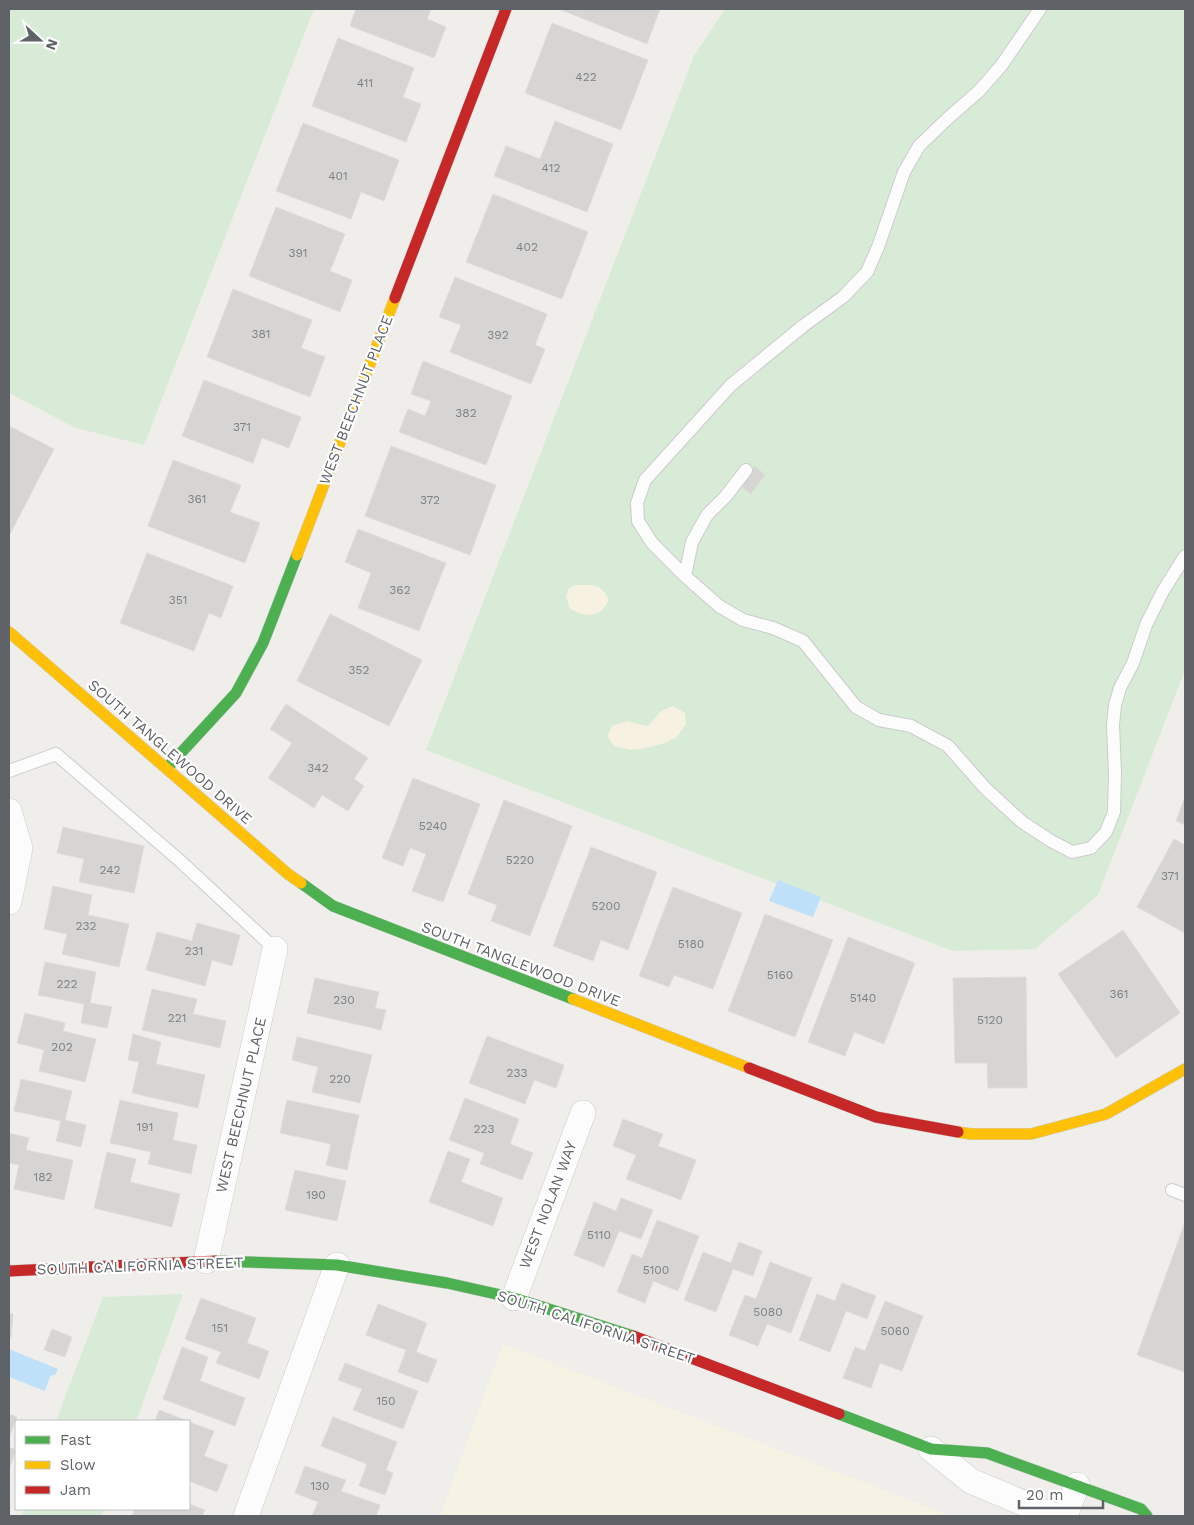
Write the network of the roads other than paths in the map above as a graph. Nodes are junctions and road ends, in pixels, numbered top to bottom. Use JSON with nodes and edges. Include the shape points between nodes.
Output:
{"nodes":[{"id":1,"x":506,"y":9,"type":"edge"},
{"id":2,"x":1040,"y":9,"type":"edge"},
{"id":3,"x":746,"y":470,"type":"dead end"},
{"id":4,"x":1185,"y":556,"type":"edge"},
{"id":5,"x":685,"y":576,"type":"junction"},
{"id":6,"x":9,"y":632,"type":"edge"},
{"id":7,"x":167,"y":768,"type":"junction"},
{"id":8,"x":9,"y":771,"type":"edge"},
{"id":9,"x":9,"y":811,"type":"edge"},
{"id":10,"x":9,"y":902,"type":"edge"},
{"id":11,"x":276,"y":949,"type":"joint"},
{"id":12,"x":1185,"y":1069,"type":"edge"},
{"id":13,"x":583,"y":1113,"type":"dead end"},
{"id":14,"x":1172,"y":1190,"type":"dead end"},
{"id":15,"x":1185,"y":1195,"type":"edge"},
{"id":16,"x":206,"y":1261,"type":"junction"},
{"id":17,"x":337,"y":1265,"type":"junction"},
{"id":18,"x":9,"y":1271,"type":"edge"},
{"id":19,"x":514,"y":1298,"type":"junction"},
{"id":20,"x":931,"y":1449,"type":"junction"},
{"id":21,"x":1077,"y":1485,"type":"junction"},
{"id":22,"x":246,"y":1516,"type":"edge"},
{"id":23,"x":1054,"y":1516,"type":"edge"},
{"id":24,"x":1065,"y":1516,"type":"edge"},
{"id":25,"x":1147,"y":1516,"type":"edge"}],
"edges":[{"from":1,"to":7,"type":"street","name":"WEST BEECHNUT PLACE","via":[[263,643],[236,693]]},
{"from":2,"to":5,"type":"lane","via":[[1001,66],[979,91],[919,146],[904,172],[867,272],[843,297],[731,385],[646,480],[637,503],[638,521],[652,542]]},
{"from":3,"to":5,"type":"lane","via":[[699,528],[692,542]]},
{"from":4,"to":5,"type":"lane","via":[[1146,625],[1115,706],[1112,819],[1106,832],[1091,848],[1072,852],[1022,822],[985,788],[948,746],[911,726],[879,720],[856,707],[803,641],[743,620],[720,606]]},
{"from":6,"to":7,"type":"street","name":"SOUTH TANGLEWOOD DRIVE"},
{"from":7,"to":12,"type":"street","name":"SOUTH TANGLEWOOD DRIVE","via":[[288,874],[333,906],[876,1117],[971,1134],[1031,1134],[1106,1114]]},
{"from":8,"to":11,"type":"lane","via":[[56,754],[180,860]]},
{"from":9,"to":10,"type":"street","via":[[20,848]]},
{"from":11,"to":16,"type":"street","name":"WEST BEECHNUT PLACE"},
{"from":13,"to":19,"type":"street","name":"WEST NOLAN WAY"},
{"from":14,"to":15,"type":"lane"},
{"from":16,"to":17,"type":"street","name":"SOUTH CALIFORNIA STREET"},
{"from":16,"to":18,"type":"street","name":"SOUTH CALIFORNIA STREET"},
{"from":17,"to":19,"type":"street","name":"SOUTH CALIFORNIA STREET"},
{"from":17,"to":22,"type":"street"},
{"from":19,"to":20,"type":"street","name":"SOUTH CALIFORNIA STREET","via":[[632,1336]]},
{"from":20,"to":21,"type":"street","name":"SOUTH CALIFORNIA STREET","via":[[986,1452]]},
{"from":20,"to":23,"type":"street","name":"SOUTH CALIFORNIA STREET","via":[[971,1481]]},
{"from":21,"to":24,"type":"street"},
{"from":21,"to":25,"type":"street","name":"SOUTH CALIFORNIA STREET","via":[[1141,1509]]}]}
